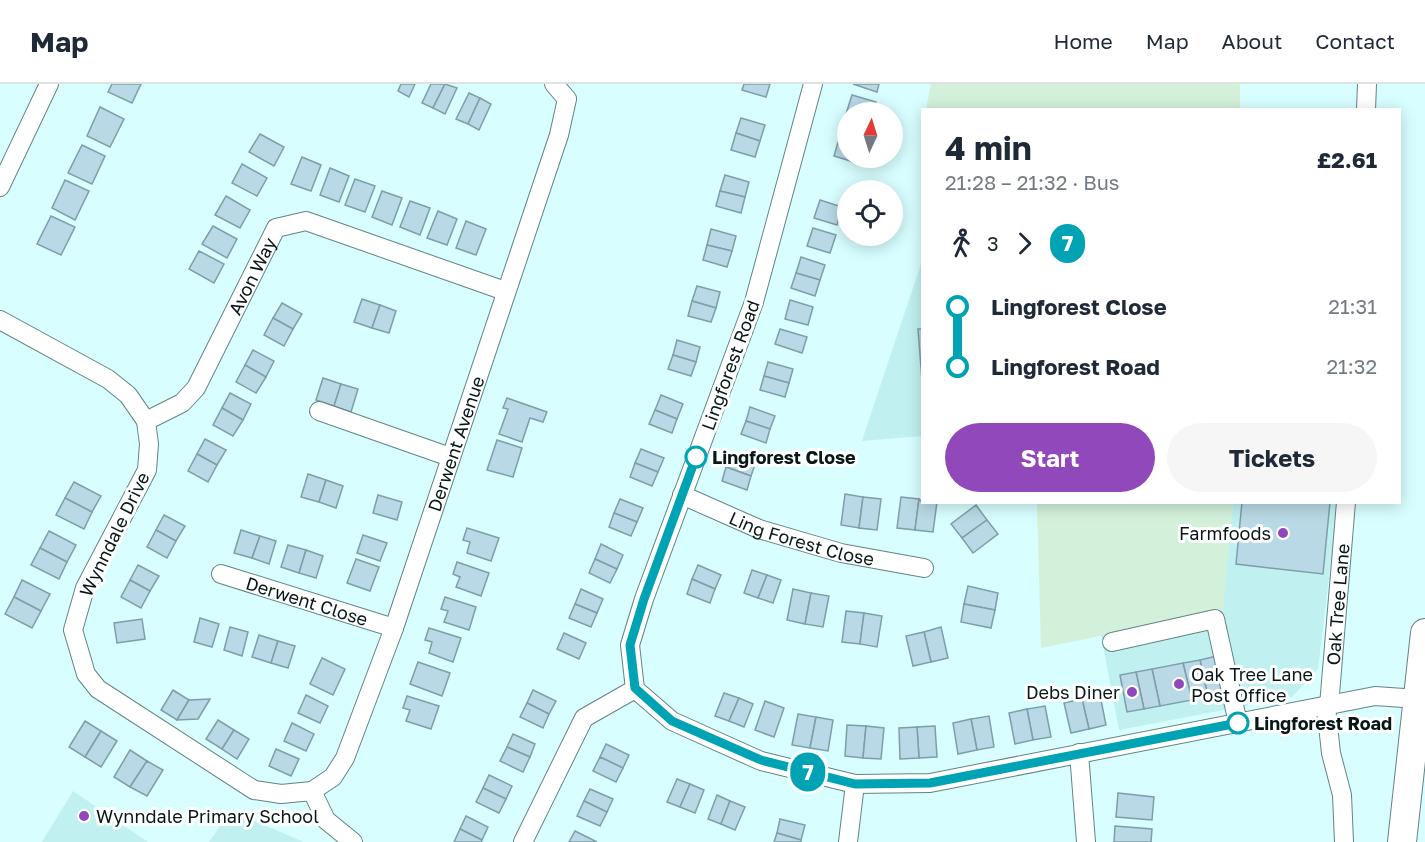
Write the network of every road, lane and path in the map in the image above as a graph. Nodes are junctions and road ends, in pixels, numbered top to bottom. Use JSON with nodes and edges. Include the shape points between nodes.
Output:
{"nodes":[{"id":1,"x":49,"y":84,"type":"edge"},
{"id":2,"x":554,"y":84,"type":"edge"},
{"id":3,"x":813,"y":84,"type":"edge"},
{"id":4,"x":1367,"y":84,"type":"edge"},
{"id":5,"x":1366,"y":108,"type":"edge"},
{"id":6,"x":0,"y":187,"type":"edge"},
{"id":7,"x":505,"y":291,"type":"junction"},
{"id":8,"x":0,"y":320,"type":"edge"},
{"id":9,"x":318,"y":411,"type":"dead end"},
{"id":10,"x":146,"y":421,"type":"junction"},
{"id":11,"x":450,"y":457,"type":"junction"},
{"id":12,"x":682,"y":495,"type":"junction"},
{"id":13,"x":1346,"y":504,"type":"edge"},
{"id":14,"x":924,"y":568,"type":"dead end"},
{"id":15,"x":221,"y":574,"type":"dead end"},
{"id":16,"x":394,"y":628,"type":"junction"},
{"id":17,"x":1425,"y":633,"type":"edge"},
{"id":18,"x":1112,"y":642,"type":"dead end"},
{"id":19,"x":635,"y":688,"type":"junction"},
{"id":20,"x":1418,"y":699,"type":"junction"},
{"id":21,"x":1327,"y":706,"type":"junction"},
{"id":22,"x":1238,"y":723,"type":"junction"},
{"id":23,"x":1079,"y":753,"type":"junction"},
{"id":24,"x":855,"y":784,"type":"junction"},
{"id":25,"x":312,"y":791,"type":"junction"},
{"id":26,"x":354,"y":842,"type":"edge"},
{"id":27,"x":523,"y":842,"type":"edge"},
{"id":28,"x":848,"y":842,"type":"edge"},
{"id":29,"x":1086,"y":842,"type":"edge"},
{"id":30,"x":1344,"y":842,"type":"edge"},
{"id":31,"x":1402,"y":842,"type":"edge"}],
"edges":[{"from":1,"to":6,"type":"street"},
{"from":2,"to":7,"type":"street","name":"Derwent Avenue","via":[[567,99],[559,135]]},
{"from":3,"to":12,"type":"street","name":"Lingforest Road","via":[[754,302]]},
{"from":4,"to":5,"type":"street"},
{"from":7,"to":10,"type":"street","name":"Avon Way","via":[[306,221],[276,228],[196,388],[182,404]]},
{"from":7,"to":11,"type":"street","name":"Derwent Avenue"},
{"from":8,"to":10,"type":"street","name":"Wynndale Drive","via":[[108,379],[128,395]]},
{"from":9,"to":11,"type":"street"},
{"from":10,"to":25,"type":"street","name":"Wynndale Drive","via":[[147,470],[85,588],[73,630],[86,674],[98,689],[254,790],[281,794]]},
{"from":11,"to":16,"type":"street","name":"Derwent Avenue"},
{"from":12,"to":14,"type":"street","name":"Ling Forest Close","via":[[759,529],[841,553]]},
{"from":12,"to":19,"type":"street","name":"Lingforest Road","via":[[630,645]]},
{"from":13,"to":21,"type":"street","name":"Oak Tree Lane"},
{"from":15,"to":16,"type":"street","name":"Derwent Close"},
{"from":16,"to":25,"type":"street","name":"Derwent Avenue","via":[[345,758],[333,777]]},
{"from":17,"to":20,"type":"main road"},
{"from":18,"to":22,"type":"street","via":[[1215,619]]},
{"from":19,"to":24,"type":"street","via":[[672,721],[761,760]]},
{"from":19,"to":27,"type":"street","via":[[584,718]]},
{"from":20,"to":21,"type":"street","via":[[1383,695]]},
{"from":20,"to":31,"type":"main road"},
{"from":21,"to":22,"type":"street"},
{"from":21,"to":30,"type":"street","name":"Oak Tree Lane"},
{"from":22,"to":23,"type":"street"},
{"from":23,"to":24,"type":"street","via":[[930,783]]},
{"from":23,"to":29,"type":"street"},
{"from":24,"to":28,"type":"street"},
{"from":25,"to":26,"type":"street","via":[[326,820]]}]}
